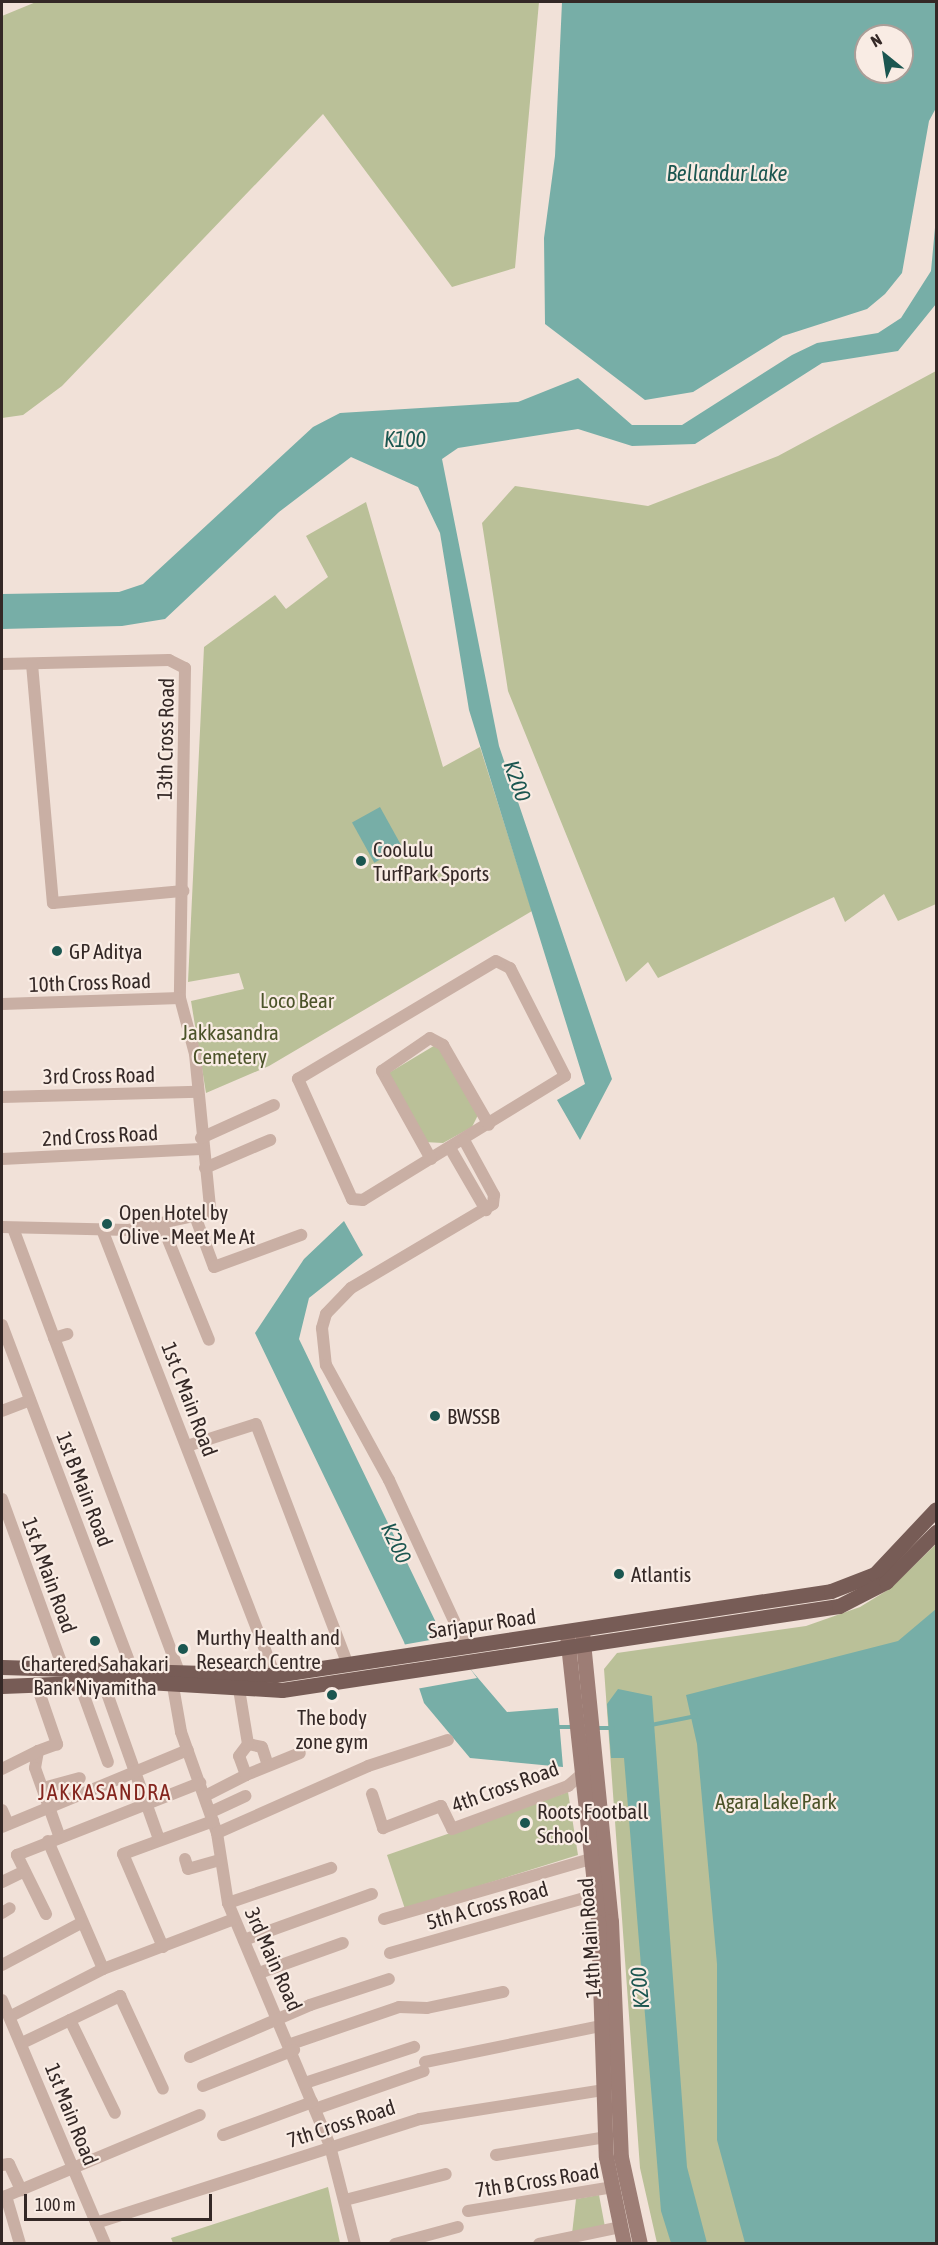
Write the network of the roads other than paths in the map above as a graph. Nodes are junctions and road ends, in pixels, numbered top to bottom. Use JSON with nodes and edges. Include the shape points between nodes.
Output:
{"nodes":[{"id":1,"x":2,"y":664,"type":"edge"},
{"id":2,"x":32,"y":664,"type":"junction"},
{"id":3,"x":183,"y":891,"type":"junction"},
{"id":4,"x":180,"y":998,"type":"junction"},
{"id":5,"x":2,"y":1004,"type":"edge"},
{"id":6,"x":198,"y":1092,"type":"junction"},
{"id":7,"x":2,"y":1097,"type":"edge"},
{"id":8,"x":274,"y":1105,"type":"dead end"},
{"id":9,"x":489,"y":1125,"type":"junction"},
{"id":10,"x":270,"y":1140,"type":"dead end"},
{"id":11,"x":464,"y":1140,"type":"junction"},
{"id":12,"x":201,"y":1144,"type":"junction"},
{"id":13,"x":450,"y":1148,"type":"junction"},
{"id":14,"x":2,"y":1159,"type":"edge"},
{"id":15,"x":431,"y":1159,"type":"junction"},
{"id":16,"x":205,"y":1168,"type":"junction"},
{"id":17,"x":486,"y":1210,"type":"junction"},
{"id":18,"x":195,"y":1216,"type":"junction"},
{"id":19,"x":162,"y":1225,"type":"junction"},
{"id":20,"x":7,"y":1227,"type":"edge"},
{"id":21,"x":103,"y":1232,"type":"junction"},
{"id":22,"x":301,"y":1235,"type":"dead end"},
{"id":23,"x":2,"y":1325,"type":"edge"},
{"id":24,"x":67,"y":1334,"type":"dead end"},
{"id":25,"x":54,"y":1338,"type":"junction"},
{"id":26,"x":209,"y":1340,"type":"dead end"},
{"id":27,"x":30,"y":1400,"type":"junction"},
{"id":28,"x":2,"y":1411,"type":"edge"},
{"id":29,"x":188,"y":1446,"type":"junction"},
{"id":30,"x":2,"y":1499,"type":"edge"},
{"id":31,"x":936,"y":1509,"type":"edge"},
{"id":32,"x":936,"y":1532,"type":"edge"},
{"id":33,"x":575,"y":1638,"type":"junction"},
{"id":34,"x":465,"y":1652,"type":"junction"},
{"id":35,"x":62,"y":1665,"type":"junction"},
{"id":36,"x":348,"y":1665,"type":"junction"},
{"id":37,"x":2,"y":1666,"type":"edge"},
{"id":38,"x":131,"y":1667,"type":"junction"},
{"id":39,"x":178,"y":1669,"type":"junction"},
{"id":40,"x":275,"y":1675,"type":"junction"},
{"id":41,"x":79,"y":1682,"type":"junction"},
{"id":42,"x":104,"y":1682,"type":"junction"},
{"id":43,"x":36,"y":1683,"type":"junction"},
{"id":44,"x":2,"y":1686,"type":"edge"},
{"id":45,"x":173,"y":1686,"type":"junction"},
{"id":46,"x":239,"y":1689,"type":"junction"},
{"id":47,"x":448,"y":1740,"type":"dead end"},
{"id":48,"x":248,"y":1744,"type":"junction"},
{"id":49,"x":188,"y":1750,"type":"junction"},
{"id":50,"x":38,"y":1751,"type":"junction"},
{"id":51,"x":300,"y":1753,"type":"dead end"},
{"id":52,"x":108,"y":1762,"type":"dead end"},
{"id":53,"x":268,"y":1765,"type":"junction"},
{"id":54,"x":586,"y":1768,"type":"junction"},
{"id":55,"x":2,"y":1769,"type":"edge"},
{"id":56,"x":138,"y":1773,"type":"junction"},
{"id":57,"x":246,"y":1775,"type":"junction"},
{"id":58,"x":80,"y":1778,"type":"dead end"},
{"id":59,"x":200,"y":1783,"type":"junction"},
{"id":60,"x":42,"y":1788,"type":"junction"},
{"id":61,"x":372,"y":1794,"type":"dead end"},
{"id":62,"x":205,"y":1796,"type":"junction"},
{"id":63,"x":246,"y":1796,"type":"dead end"},
{"id":64,"x":147,"y":1803,"type":"junction"},
{"id":65,"x":49,"y":1806,"type":"junction"},
{"id":66,"x":2,"y":1810,"type":"edge"},
{"id":67,"x":213,"y":1822,"type":"junction"},
{"id":68,"x":4,"y":1825,"type":"edge"},
{"id":69,"x":54,"y":1839,"type":"junction"},
{"id":70,"x":159,"y":1839,"type":"junction"},
{"id":71,"x":185,"y":1859,"type":"dead end"},
{"id":72,"x":591,"y":1859,"type":"junction"},
{"id":73,"x":220,"y":1860,"type":"junction"},
{"id":74,"x":331,"y":1868,"type":"dead end"},
{"id":75,"x":25,"y":1871,"type":"junction"},
{"id":76,"x":2,"y":1882,"type":"edge"},
{"id":77,"x":372,"y":1894,"type":"dead end"},
{"id":78,"x":595,"y":1895,"type":"junction"},
{"id":79,"x":228,"y":1903,"type":"junction"},
{"id":80,"x":46,"y":1914,"type":"dead end"},
{"id":81,"x":234,"y":1919,"type":"junction"},
{"id":82,"x":384,"y":1919,"type":"dead end"},
{"id":83,"x":81,"y":1923,"type":"junction"},
{"id":84,"x":244,"y":1940,"type":"junction"},
{"id":85,"x":343,"y":1943,"type":"dead end"},
{"id":86,"x":163,"y":1947,"type":"junction"},
{"id":87,"x":390,"y":1953,"type":"dead end"},
{"id":88,"x":2,"y":1965,"type":"edge"},
{"id":89,"x":103,"y":1969,"type":"junction"},
{"id":90,"x":259,"y":1973,"type":"junction"},
{"id":91,"x":389,"y":1979,"type":"dead end"},
{"id":92,"x":503,"y":1992,"type":"dead end"},
{"id":93,"x":2,"y":2000,"type":"edge"},
{"id":94,"x":11,"y":2016,"type":"junction"},
{"id":95,"x":280,"y":2019,"type":"junction"},
{"id":96,"x":70,"y":2020,"type":"junction"},
{"id":97,"x":601,"y":2026,"type":"junction"},
{"id":98,"x":22,"y":2043,"type":"junction"},
{"id":99,"x":292,"y":2047,"type":"junction"},
{"id":100,"x":414,"y":2047,"type":"dead end"},
{"id":101,"x":190,"y":2057,"type":"dead end"},
{"id":102,"x":305,"y":2083,"type":"junction"},
{"id":103,"x":203,"y":2086,"type":"dead end"},
{"id":104,"x":163,"y":2089,"type":"dead end"},
{"id":105,"x":603,"y":2090,"type":"junction"},
{"id":106,"x":314,"y":2105,"type":"junction"},
{"id":107,"x":115,"y":2113,"type":"dead end"},
{"id":108,"x":200,"y":2115,"type":"dead end"},
{"id":109,"x":223,"y":2135,"type":"dead end"},
{"id":110,"x":606,"y":2137,"type":"junction"},
{"id":111,"x":330,"y":2146,"type":"junction"},
{"id":112,"x":496,"y":2156,"type":"dead end"},
{"id":113,"x":2,"y":2166,"type":"edge"},
{"id":114,"x":72,"y":2166,"type":"junction"},
{"id":115,"x":446,"y":2174,"type":"dead end"},
{"id":116,"x":613,"y":2187,"type":"junction"},
{"id":117,"x":21,"y":2190,"type":"junction"},
{"id":118,"x":345,"y":2200,"type":"junction"},
{"id":119,"x":468,"y":2211,"type":"dead end"},
{"id":120,"x":96,"y":2223,"type":"junction"},
{"id":121,"x":458,"y":2227,"type":"dead end"},
{"id":122,"x":621,"y":2228,"type":"junction"},
{"id":123,"x":20,"y":2244,"type":"edge"},
{"id":124,"x":105,"y":2244,"type":"edge"},
{"id":125,"x":355,"y":2244,"type":"edge"},
{"id":126,"x":395,"y":2244,"type":"edge"},
{"id":127,"x":539,"y":2244,"type":"edge"},
{"id":128,"x":624,"y":2244,"type":"edge"},
{"id":129,"x":640,"y":2244,"type":"edge"}],
"edges":[{"from":1,"to":2,"type":"street","name":"13th Cross Road"},
{"from":2,"to":3,"type":"street","via":[[53,903]]},
{"from":2,"to":3,"type":"street","name":"13th Cross Road","via":[[183,664]]},
{"from":3,"to":4,"type":"street","name":"13th Cross Road"},
{"from":4,"to":5,"type":"street","name":"10th Cross Road"},
{"from":4,"to":6,"type":"street","name":"13th Cross Road","via":[[195,1054]]},
{"from":6,"to":7,"type":"street","name":"3rd Cross Road"},
{"from":6,"to":12,"type":"street","name":"13th Cross Road"},
{"from":8,"to":12,"type":"street"},
{"from":9,"to":11,"type":"street"},
{"from":9,"to":15,"type":"street","via":[[443,1045],[430,1038],[382,1071]]},
{"from":9,"to":15,"type":"street","via":[[565,1076],[510,968],[496,961],[298,1079],[352,1199],[363,1200]]},
{"from":10,"to":16,"type":"street"},
{"from":11,"to":13,"type":"street"},
{"from":11,"to":17,"type":"street","via":[[494,1195]]},
{"from":12,"to":14,"type":"street","name":"2nd Cross Road"},
{"from":12,"to":16,"type":"street","name":"13th Cross Road"},
{"from":13,"to":15,"type":"street"},
{"from":13,"to":17,"type":"street"},
{"from":16,"to":18,"type":"street","name":"13th Cross Road","via":[[210,1207]]},
{"from":17,"to":34,"type":"street","via":[[351,1288],[326,1314],[322,1328],[327,1365],[389,1480]]},
{"from":18,"to":19,"type":"street"},
{"from":18,"to":22,"type":"street","via":[[214,1267]]},
{"from":19,"to":21,"type":"street"},
{"from":19,"to":26,"type":"street"},
{"from":20,"to":21,"type":"street"},
{"from":20,"to":25,"type":"street"},
{"from":21,"to":29,"type":"street","name":"1st C Main Road"},
{"from":23,"to":27,"type":"street","name":"1st B Main Road"},
{"from":24,"to":25,"type":"street"},
{"from":25,"to":39,"type":"street"},
{"from":27,"to":28,"type":"street"},
{"from":27,"to":38,"type":"street","name":"1st B Main Road"},
{"from":29,"to":36,"type":"street","via":[[256,1424]]},
{"from":29,"to":40,"type":"street","name":"1st C Main Road"},
{"from":30,"to":35,"type":"street","name":"1st A Main Road"},
{"from":31,"to":33,"type":"main road","name":"Sarjapur Road","via":[[875,1574],[855,1586]]},
{"from":32,"to":33,"type":"main road","name":"Sarjapur Road","via":[[886,1582],[851,1603]]},
{"from":33,"to":34,"type":"main road","name":"Sarjapur Road"},
{"from":33,"to":54,"type":"main road","name":"14th Main Road","via":[[574,1697]]},
{"from":33,"to":54,"type":"main road","name":"14th Main Road","via":[[590,1697]]},
{"from":34,"to":36,"type":"main road","name":"Sarjapur Road"},
{"from":34,"to":46,"type":"main road","name":"Sarjapur Road","via":[[407,1671],[282,1690]]},
{"from":35,"to":37,"type":"main road","name":"Sarjapur Road"},
{"from":35,"to":38,"type":"main road","name":"Sarjapur Road"},
{"from":36,"to":40,"type":"main road","name":"Sarjapur Road"},
{"from":38,"to":39,"type":"main road","name":"Sarjapur Road"},
{"from":39,"to":40,"type":"main road","name":"Sarjapur Road"},
{"from":41,"to":42,"type":"main road","name":"Sarjapur Road"},
{"from":41,"to":43,"type":"main road","name":"Sarjapur Road"},
{"from":41,"to":52,"type":"street"},
{"from":42,"to":45,"type":"main road","name":"Sarjapur Road"},
{"from":42,"to":56,"type":"street"},
{"from":43,"to":44,"type":"main road","name":"Sarjapur Road"},
{"from":43,"to":50,"type":"street","via":[[57,1744]]},
{"from":45,"to":46,"type":"main road","name":"Sarjapur Road"},
{"from":45,"to":49,"type":"street","name":"3rd Main Road"},
{"from":46,"to":48,"type":"street"},
{"from":47,"to":67,"type":"street"},
{"from":48,"to":53,"type":"street","via":[[262,1747]]},
{"from":48,"to":57,"type":"street","via":[[239,1756]]},
{"from":49,"to":56,"type":"street"},
{"from":49,"to":59,"type":"street","name":"3rd Main Road"},
{"from":50,"to":55,"type":"street"},
{"from":50,"to":60,"type":"street","via":[[35,1768]]},
{"from":51,"to":53,"type":"street"},
{"from":53,"to":57,"type":"street"},
{"from":54,"to":61,"type":"street","name":"4th Cross Road","via":[[568,1785],[452,1829],[441,1806],[383,1828]]},
{"from":54,"to":72,"type":"main road","name":"14th Main Road"},
{"from":54,"to":129,"type":"main road","name":"14th Main Road","via":[[610,1921],[621,2157]]},
{"from":56,"to":64,"type":"street"},
{"from":56,"to":65,"type":"street"},
{"from":57,"to":62,"type":"street"},
{"from":58,"to":60,"type":"street"},
{"from":59,"to":62,"type":"street","name":"3rd Main Road"},
{"from":59,"to":64,"type":"street"},
{"from":60,"to":65,"type":"street"},
{"from":62,"to":67,"type":"street","name":"3rd Main Road"},
{"from":63,"to":67,"type":"street"},
{"from":64,"to":69,"type":"street"},
{"from":64,"to":70,"type":"street"},
{"from":65,"to":68,"type":"street"},
{"from":65,"to":69,"type":"street"},
{"from":66,"to":68,"type":"street"},
{"from":67,"to":70,"type":"street"},
{"from":67,"to":73,"type":"street","name":"3rd Main Road"},
{"from":69,"to":75,"type":"street","via":[[17,1855]]},
{"from":69,"to":83,"type":"street"},
{"from":70,"to":86,"type":"street","via":[[123,1854]]},
{"from":71,"to":73,"type":"street","via":[[188,1869]]},
{"from":72,"to":78,"type":"main road","name":"14th Main Road"},
{"from":72,"to":82,"type":"street"},
{"from":73,"to":79,"type":"street","name":"3rd Main Road"},
{"from":74,"to":79,"type":"street"},
{"from":75,"to":76,"type":"street"},
{"from":75,"to":80,"type":"street"},
{"from":77,"to":84,"type":"street"},
{"from":78,"to":87,"type":"street","name":"5th A Cross Road"},
{"from":78,"to":97,"type":"main road","name":"14th Main Road"},
{"from":79,"to":81,"type":"street","name":"3rd Main Road"},
{"from":81,"to":84,"type":"street","name":"3rd Main Road"},
{"from":81,"to":86,"type":"street"},
{"from":83,"to":88,"type":"street"},
{"from":83,"to":89,"type":"street"},
{"from":84,"to":90,"type":"street","name":"3rd Main Road"},
{"from":85,"to":90,"type":"street"},
{"from":86,"to":89,"type":"street"},
{"from":89,"to":94,"type":"street"},
{"from":90,"to":95,"type":"street","name":"3rd Main Road"},
{"from":91,"to":95,"type":"street"},
{"from":92,"to":99,"type":"street","via":[[427,2008],[399,2007]]},
{"from":93,"to":94,"type":"street","name":"1st Main Road"},
{"from":94,"to":98,"type":"street","name":"1st Main Road"},
{"from":95,"to":99,"type":"street","name":"3rd Main Road"},
{"from":95,"to":101,"type":"street"},
{"from":96,"to":98,"type":"street"},
{"from":96,"to":104,"type":"street","via":[[120,1996]]},
{"from":96,"to":107,"type":"street"},
{"from":97,"to":105,"type":"main road","name":"14th Main Road"},
{"from":97,"to":106,"type":"street","via":[[424,2066]]},
{"from":98,"to":114,"type":"street","name":"1st Main Road"},
{"from":99,"to":102,"type":"street","name":"3rd Main Road"},
{"from":99,"to":103,"type":"street"},
{"from":100,"to":102,"type":"street"},
{"from":102,"to":106,"type":"street","name":"3rd Main Road"},
{"from":105,"to":110,"type":"main road","name":"14th Main Road"},
{"from":105,"to":111,"type":"street","name":"7th Cross Road","via":[[438,2115]]},
{"from":106,"to":109,"type":"street"},
{"from":106,"to":111,"type":"street","name":"3rd Main Road"},
{"from":108,"to":114,"type":"street"},
{"from":110,"to":112,"type":"street"},
{"from":110,"to":116,"type":"main road","name":"14th Main Road"},
{"from":111,"to":118,"type":"street","name":"3rd Main Road"},
{"from":111,"to":120,"type":"street","name":"7th Cross Road"},
{"from":113,"to":117,"type":"street","via":[[9,2164]]},
{"from":114,"to":117,"type":"street"},
{"from":114,"to":120,"type":"street","name":"1st Main Road"},
{"from":115,"to":118,"type":"street"},
{"from":116,"to":119,"type":"street","name":"7th B Cross Road"},
{"from":116,"to":122,"type":"main road","name":"14th Main Road"},
{"from":117,"to":123,"type":"street","via":[[6,2196]]},
{"from":118,"to":125,"type":"street","name":"3rd Main Road"},
{"from":120,"to":124,"type":"street","name":"1st Main Road"},
{"from":121,"to":126,"type":"street","name":"7th B Cross Road"},
{"from":122,"to":127,"type":"street"},
{"from":122,"to":128,"type":"main road","name":"14th Main Road"}]}
